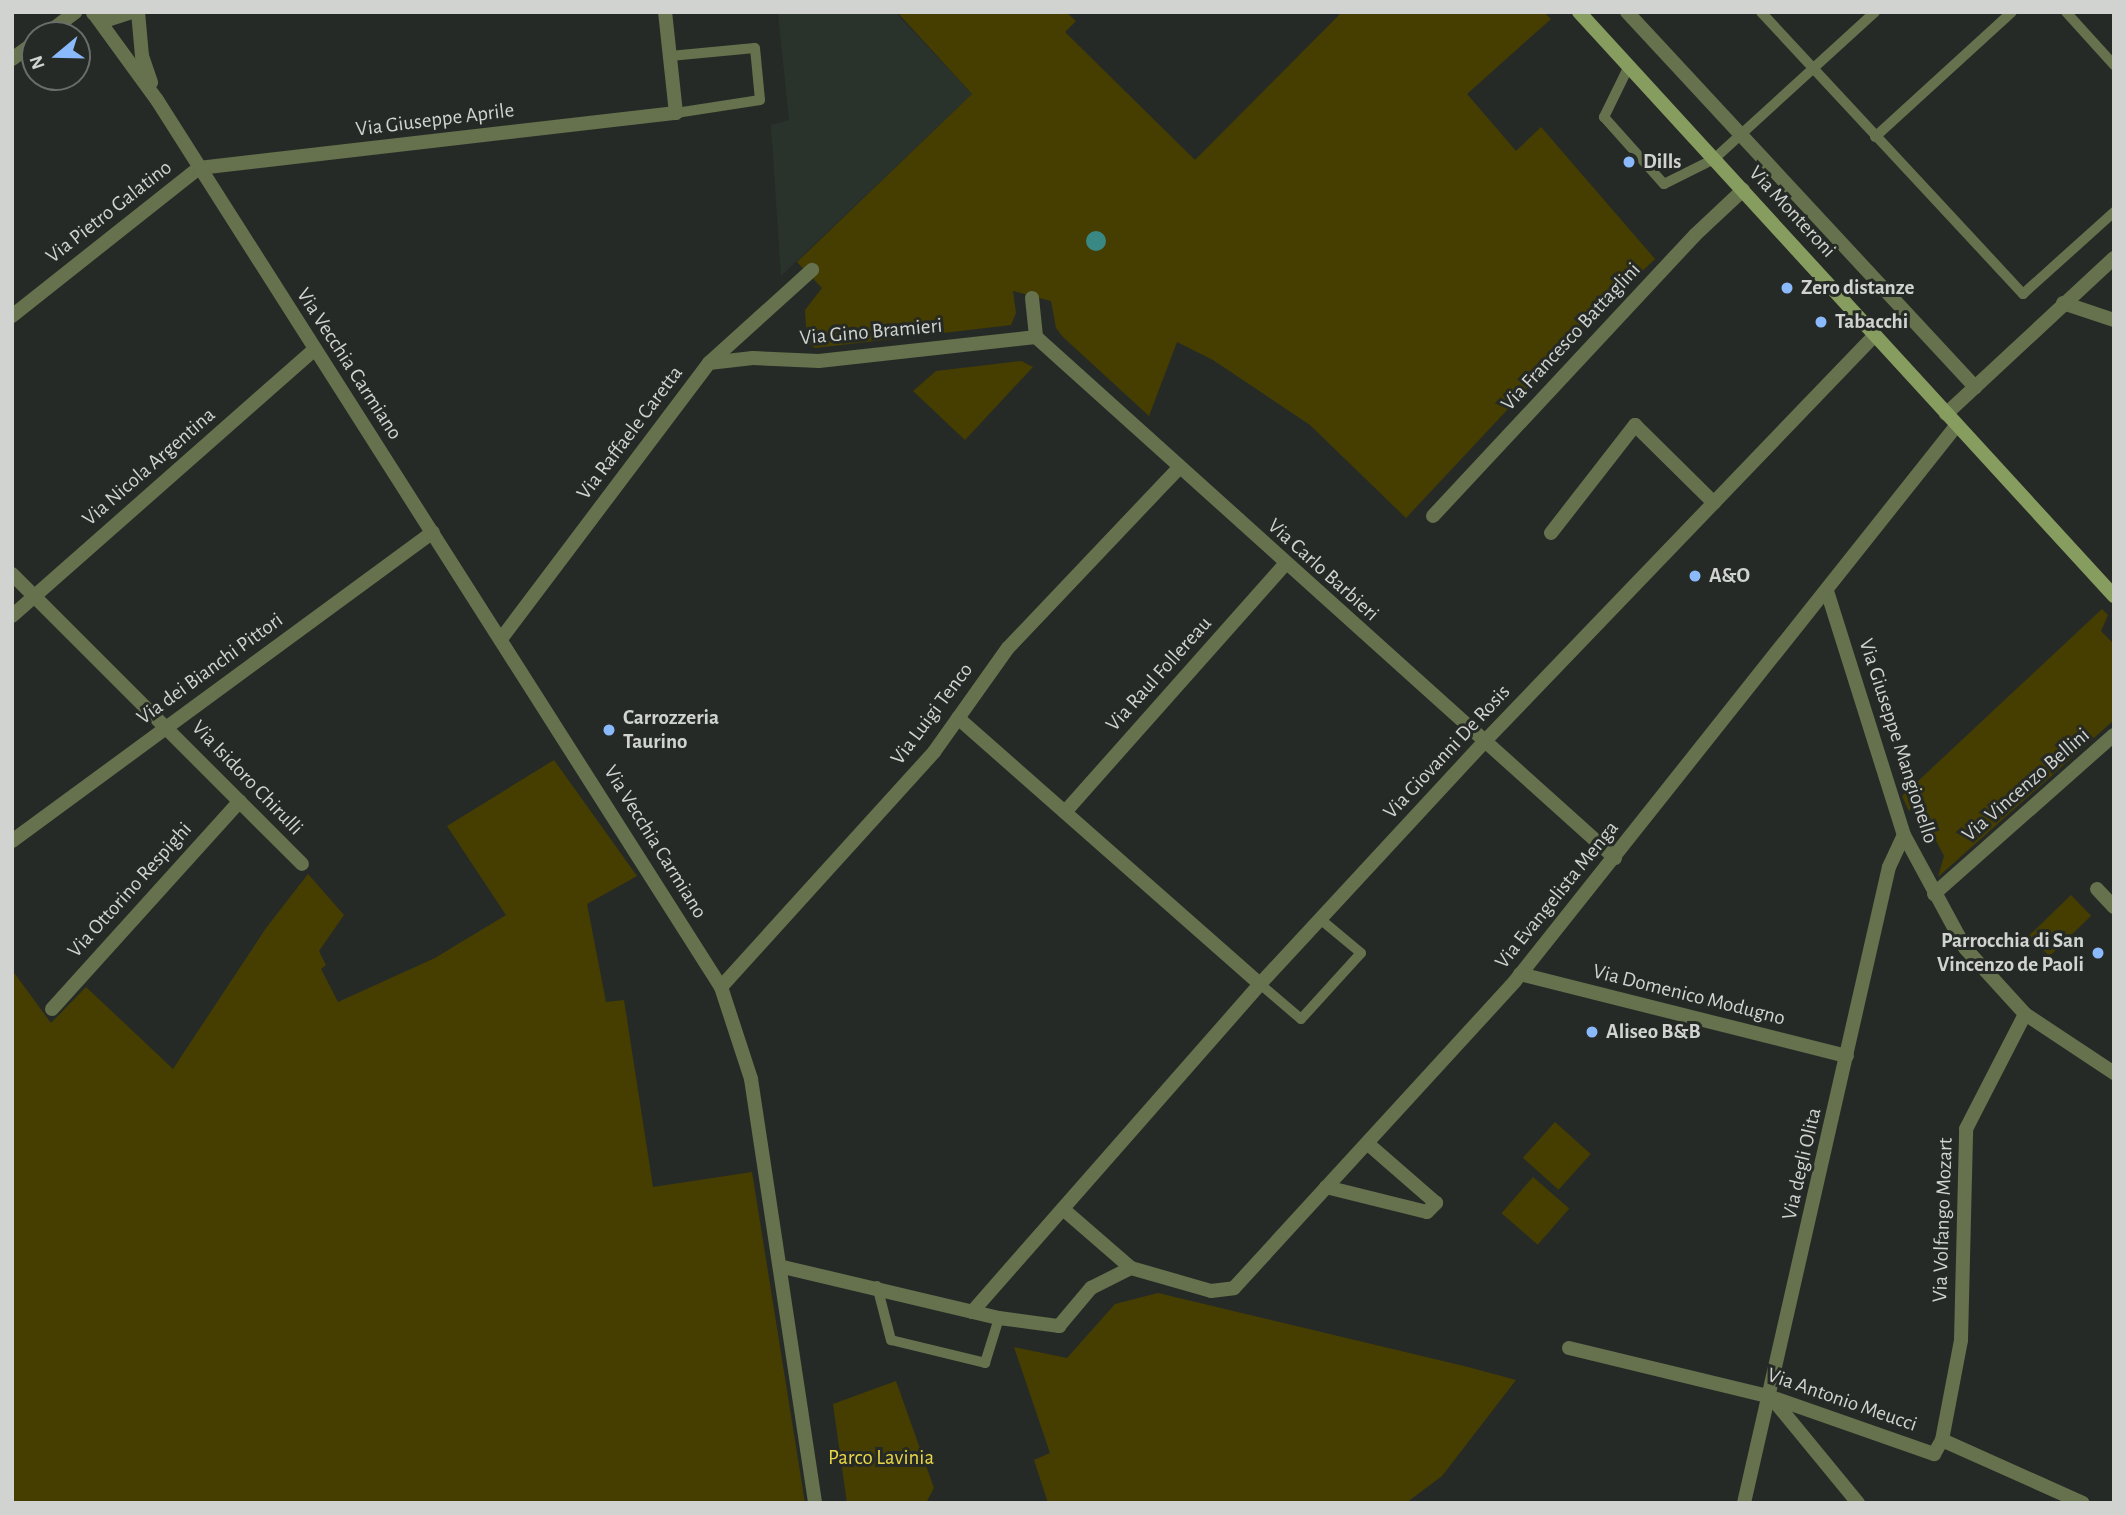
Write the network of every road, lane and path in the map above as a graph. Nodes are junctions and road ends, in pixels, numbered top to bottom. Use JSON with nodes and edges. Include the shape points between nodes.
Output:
{"nodes":[{"id":1,"x":131,"y":12,"type":"edge"},
{"id":2,"x":138,"y":12,"type":"edge"},
{"id":3,"x":665,"y":12,"type":"edge"},
{"id":4,"x":1580,"y":12,"type":"edge"},
{"id":5,"x":1627,"y":12,"type":"edge"},
{"id":6,"x":1761,"y":12,"type":"edge"},
{"id":7,"x":1875,"y":12,"type":"edge"},
{"id":8,"x":2012,"y":12,"type":"edge"},
{"id":9,"x":2066,"y":12,"type":"edge"},
{"id":10,"x":94,"y":14,"type":"edge"},
{"id":11,"x":670,"y":56,"type":"junction"},
{"id":12,"x":2114,"y":65,"type":"edge"},
{"id":13,"x":1629,"y":66,"type":"junction"},
{"id":14,"x":1812,"y":69,"type":"junction"},
{"id":15,"x":157,"y":100,"type":"junction"},
{"id":16,"x":676,"y":113,"type":"junction"},
{"id":17,"x":1741,"y":134,"type":"junction"},
{"id":18,"x":1875,"y":137,"type":"junction"},
{"id":19,"x":1714,"y":159,"type":"junction"},
{"id":20,"x":199,"y":168,"type":"junction"},
{"id":21,"x":1743,"y":190,"type":"junction"},
{"id":22,"x":2114,"y":212,"type":"edge"},
{"id":23,"x":2114,"y":258,"type":"edge"},
{"id":24,"x":812,"y":270,"type":"dead end"},
{"id":25,"x":1032,"y":299,"type":"dead end"},
{"id":26,"x":2063,"y":303,"type":"junction"},
{"id":27,"x":12,"y":316,"type":"edge"},
{"id":28,"x":2114,"y":320,"type":"edge"},
{"id":29,"x":1875,"y":335,"type":"junction"},
{"id":30,"x":1035,"y":337,"type":"junction"},
{"id":31,"x":314,"y":350,"type":"junction"},
{"id":32,"x":709,"y":363,"type":"junction"},
{"id":33,"x":1975,"y":387,"type":"junction"},
{"id":34,"x":1951,"y":419,"type":"junction"},
{"id":35,"x":1178,"y":469,"type":"junction"},
{"id":36,"x":1714,"y":503,"type":"junction"},
{"id":37,"x":1433,"y":516,"type":"dead end"},
{"id":38,"x":433,"y":532,"type":"junction"},
{"id":39,"x":1551,"y":533,"type":"dead end"},
{"id":40,"x":1285,"y":565,"type":"junction"},
{"id":41,"x":12,"y":574,"type":"edge"},
{"id":42,"x":1827,"y":591,"type":"junction"},
{"id":43,"x":34,"y":596,"type":"junction"},
{"id":44,"x":2114,"y":596,"type":"edge"},
{"id":45,"x":12,"y":616,"type":"edge"},
{"id":46,"x":501,"y":639,"type":"junction"},
{"id":47,"x":958,"y":718,"type":"junction"},
{"id":48,"x":167,"y":727,"type":"junction"},
{"id":49,"x":2114,"y":735,"type":"edge"},
{"id":50,"x":1484,"y":742,"type":"junction"},
{"id":51,"x":240,"y":801,"type":"junction"},
{"id":52,"x":1065,"y":812,"type":"junction"},
{"id":53,"x":1904,"y":835,"type":"junction"},
{"id":54,"x":12,"y":841,"type":"edge"},
{"id":55,"x":1615,"y":858,"type":"junction"},
{"id":56,"x":302,"y":864,"type":"dead end"},
{"id":57,"x":2097,"y":889,"type":"dead end"},
{"id":58,"x":1934,"y":894,"type":"junction"},
{"id":59,"x":2114,"y":908,"type":"edge"},
{"id":60,"x":1320,"y":919,"type":"junction"},
{"id":61,"x":1520,"y":974,"type":"junction"},
{"id":62,"x":1260,"y":984,"type":"junction"},
{"id":63,"x":721,"y":987,"type":"junction"},
{"id":64,"x":52,"y":1009,"type":"dead end"},
{"id":65,"x":2025,"y":1014,"type":"junction"},
{"id":66,"x":1847,"y":1056,"type":"junction"},
{"id":67,"x":2114,"y":1073,"type":"edge"},
{"id":68,"x":1367,"y":1143,"type":"junction"},
{"id":69,"x":1326,"y":1187,"type":"junction"},
{"id":70,"x":1063,"y":1209,"type":"junction"},
{"id":71,"x":783,"y":1267,"type":"junction"},
{"id":72,"x":1131,"y":1268,"type":"junction"},
{"id":73,"x":877,"y":1286,"type":"junction"},
{"id":74,"x":972,"y":1311,"type":"junction"},
{"id":75,"x":999,"y":1318,"type":"junction"},
{"id":76,"x":1569,"y":1348,"type":"dead end"},
{"id":77,"x":1771,"y":1396,"type":"junction"},
{"id":78,"x":1942,"y":1440,"type":"junction"},
{"id":79,"x":815,"y":1503,"type":"edge"},
{"id":80,"x":1744,"y":1503,"type":"edge"},
{"id":81,"x":1858,"y":1503,"type":"edge"},
{"id":82,"x":2083,"y":1503,"type":"edge"}],
"edges":[{"from":1,"to":10,"type":"street","name":"Via Vecchia Carmiano","via":[[107,20]]},
{"from":2,"to":15,"type":"street","name":"Via Vecchia Carmiano","via":[[142,56]]},
{"from":3,"to":11,"type":"street"},
{"from":4,"to":13,"type":"main road","name":"Via Monteroni"},
{"from":5,"to":17,"type":"street","name":"Via Monteroni"},
{"from":6,"to":14,"type":"lane"},
{"from":7,"to":14,"type":"lane"},
{"from":8,"to":18,"type":"lane"},
{"from":9,"to":12,"type":"lane"},
{"from":10,"to":15,"type":"street","name":"Via Vecchia Carmiano"},
{"from":11,"to":16,"type":"street"},
{"from":11,"to":16,"type":"lane","via":[[755,48],[760,100]]},
{"from":13,"to":19,"type":"main road","name":"Via Monteroni"},
{"from":13,"to":19,"type":"lane","via":[[1604,117],[1664,184]]},
{"from":14,"to":17,"type":"lane"},
{"from":14,"to":18,"type":"lane"},
{"from":15,"to":20,"type":"street","name":"Via Vecchia Carmiano"},
{"from":16,"to":20,"type":"street","name":"Via Giuseppe Aprile"},
{"from":17,"to":19,"type":"lane"},
{"from":17,"to":33,"type":"street","name":"Via Monteroni"},
{"from":18,"to":22,"type":"lane","via":[[2023,295]]},
{"from":19,"to":21,"type":"main road","name":"Via Monteroni"},
{"from":20,"to":27,"type":"street","name":"Via Pietro Galatino"},
{"from":20,"to":31,"type":"street","name":"Via Vecchia Carmiano"},
{"from":21,"to":29,"type":"main road","name":"Via Monteroni"},
{"from":21,"to":37,"type":"street","name":"Via Francesco Battaglini","via":[[1695,234]]},
{"from":23,"to":26,"type":"street","name":"Via Evangelista Menga"},
{"from":24,"to":32,"type":"street","name":"Via Raffaele Caretta"},
{"from":25,"to":30,"type":"street"},
{"from":26,"to":28,"type":"street"},
{"from":26,"to":33,"type":"street","name":"Via Evangelista Menga"},
{"from":29,"to":34,"type":"main road","name":"Via Monteroni"},
{"from":29,"to":36,"type":"street","name":"Via Giovanni De Rosis"},
{"from":30,"to":32,"type":"street","name":"Via Gino Bramieri","via":[[818,361],[753,358]]},
{"from":30,"to":35,"type":"street","name":"Via Carlo Barbieri"},
{"from":31,"to":38,"type":"street","name":"Via Vecchia Carmiano"},
{"from":31,"to":43,"type":"street","name":"Via Nicola Argentina"},
{"from":32,"to":46,"type":"street","name":"Via Raffaele Caretta"},
{"from":33,"to":34,"type":"street","name":"Via Evangelista Menga"},
{"from":34,"to":42,"type":"street","name":"Via Evangelista Menga"},
{"from":34,"to":44,"type":"main road","name":"Via Monteroni"},
{"from":35,"to":40,"type":"street","name":"Via Carlo Barbieri"},
{"from":35,"to":47,"type":"street","name":"Via Luigi Tenco","via":[[1008,648]]},
{"from":36,"to":39,"type":"street","via":[[1635,425]]},
{"from":36,"to":50,"type":"street","name":"Via Giovanni De Rosis"},
{"from":38,"to":46,"type":"street","name":"Via Vecchia Carmiano"},
{"from":38,"to":48,"type":"street","name":"Via dei Bianchi Pittori"},
{"from":40,"to":50,"type":"street","name":"Via Carlo Barbieri"},
{"from":40,"to":52,"type":"street","name":"Via Raul Follereau"},
{"from":41,"to":43,"type":"street","name":"Via Isidoro Chirulli"},
{"from":42,"to":53,"type":"street","name":"Via Giuseppe Mangionello"},
{"from":42,"to":55,"type":"street","name":"Via Evangelista Menga"},
{"from":43,"to":45,"type":"street","name":"Via Nicola Argentina"},
{"from":43,"to":48,"type":"street","name":"Via Isidoro Chirulli"},
{"from":46,"to":63,"type":"street","name":"Via Vecchia Carmiano"},
{"from":47,"to":52,"type":"street"},
{"from":47,"to":63,"type":"street","name":"Via Luigi Tenco","via":[[934,751]]},
{"from":48,"to":51,"type":"street","name":"Via Isidoro Chirulli"},
{"from":48,"to":54,"type":"street","name":"Via dei Bianchi Pittori"},
{"from":49,"to":58,"type":"street","name":"Via Vincenzo Bellini"},
{"from":50,"to":55,"type":"street","name":"Via Carlo Barbieri"},
{"from":50,"to":60,"type":"street","name":"Via Giovanni De Rosis"},
{"from":51,"to":56,"type":"street","name":"Via Isidoro Chirulli"},
{"from":51,"to":64,"type":"street","name":"Via Ottorino Respighi"},
{"from":52,"to":62,"type":"street"},
{"from":53,"to":58,"type":"street","name":"Via Giuseppe Mangionello"},
{"from":53,"to":66,"type":"street","name":"Via degli Olita","via":[[1889,867]]},
{"from":55,"to":61,"type":"street","name":"Via Evangelista Menga"},
{"from":57,"to":59,"type":"street"},
{"from":58,"to":65,"type":"street","name":"Via Giuseppe Mangionello","via":[[1965,948]]},
{"from":60,"to":62,"type":"street","name":"Via Giovanni De Rosis"},
{"from":60,"to":62,"type":"lane","via":[[1361,953],[1301,1020]]},
{"from":61,"to":66,"type":"street","name":"Via Domenico Modugno"},
{"from":61,"to":68,"type":"street","name":"Via Evangelista Menga"},
{"from":62,"to":70,"type":"street","name":"Via Giovanni De Rosis"},
{"from":63,"to":71,"type":"street","name":"Via Vecchia Carmiano","via":[[751,1079]]},
{"from":65,"to":67,"type":"street","name":"Via Giuseppe Mangionello"},
{"from":65,"to":78,"type":"street","name":"Via Volfango Mozart","via":[[1966,1129],[1961,1340]]},
{"from":66,"to":77,"type":"street","name":"Via degli Olita"},
{"from":68,"to":69,"type":"street","name":"Via Evangelista Menga"},
{"from":68,"to":69,"type":"street","via":[[1436,1203],[1427,1212]]},
{"from":69,"to":72,"type":"street","name":"Via Evangelista Menga","via":[[1234,1288],[1211,1291]]},
{"from":70,"to":72,"type":"street"},
{"from":70,"to":74,"type":"street","name":"Via Giovanni De Rosis"},
{"from":71,"to":73,"type":"street"},
{"from":71,"to":79,"type":"street","name":"Via Vecchia Carmiano"},
{"from":72,"to":75,"type":"street","via":[[1091,1288],[1059,1326]]},
{"from":73,"to":74,"type":"street"},
{"from":73,"to":75,"type":"lane","via":[[891,1340],[985,1363]]},
{"from":74,"to":75,"type":"street"},
{"from":76,"to":77,"type":"street","name":"Via Antonio Meucci"},
{"from":77,"to":78,"type":"street","name":"Via Antonio Meucci","via":[[1934,1454]]},
{"from":77,"to":80,"type":"street","name":"Via degli Olita"},
{"from":77,"to":81,"type":"street"},
{"from":78,"to":82,"type":"street","name":"Via Antonio Meucci"}]}
